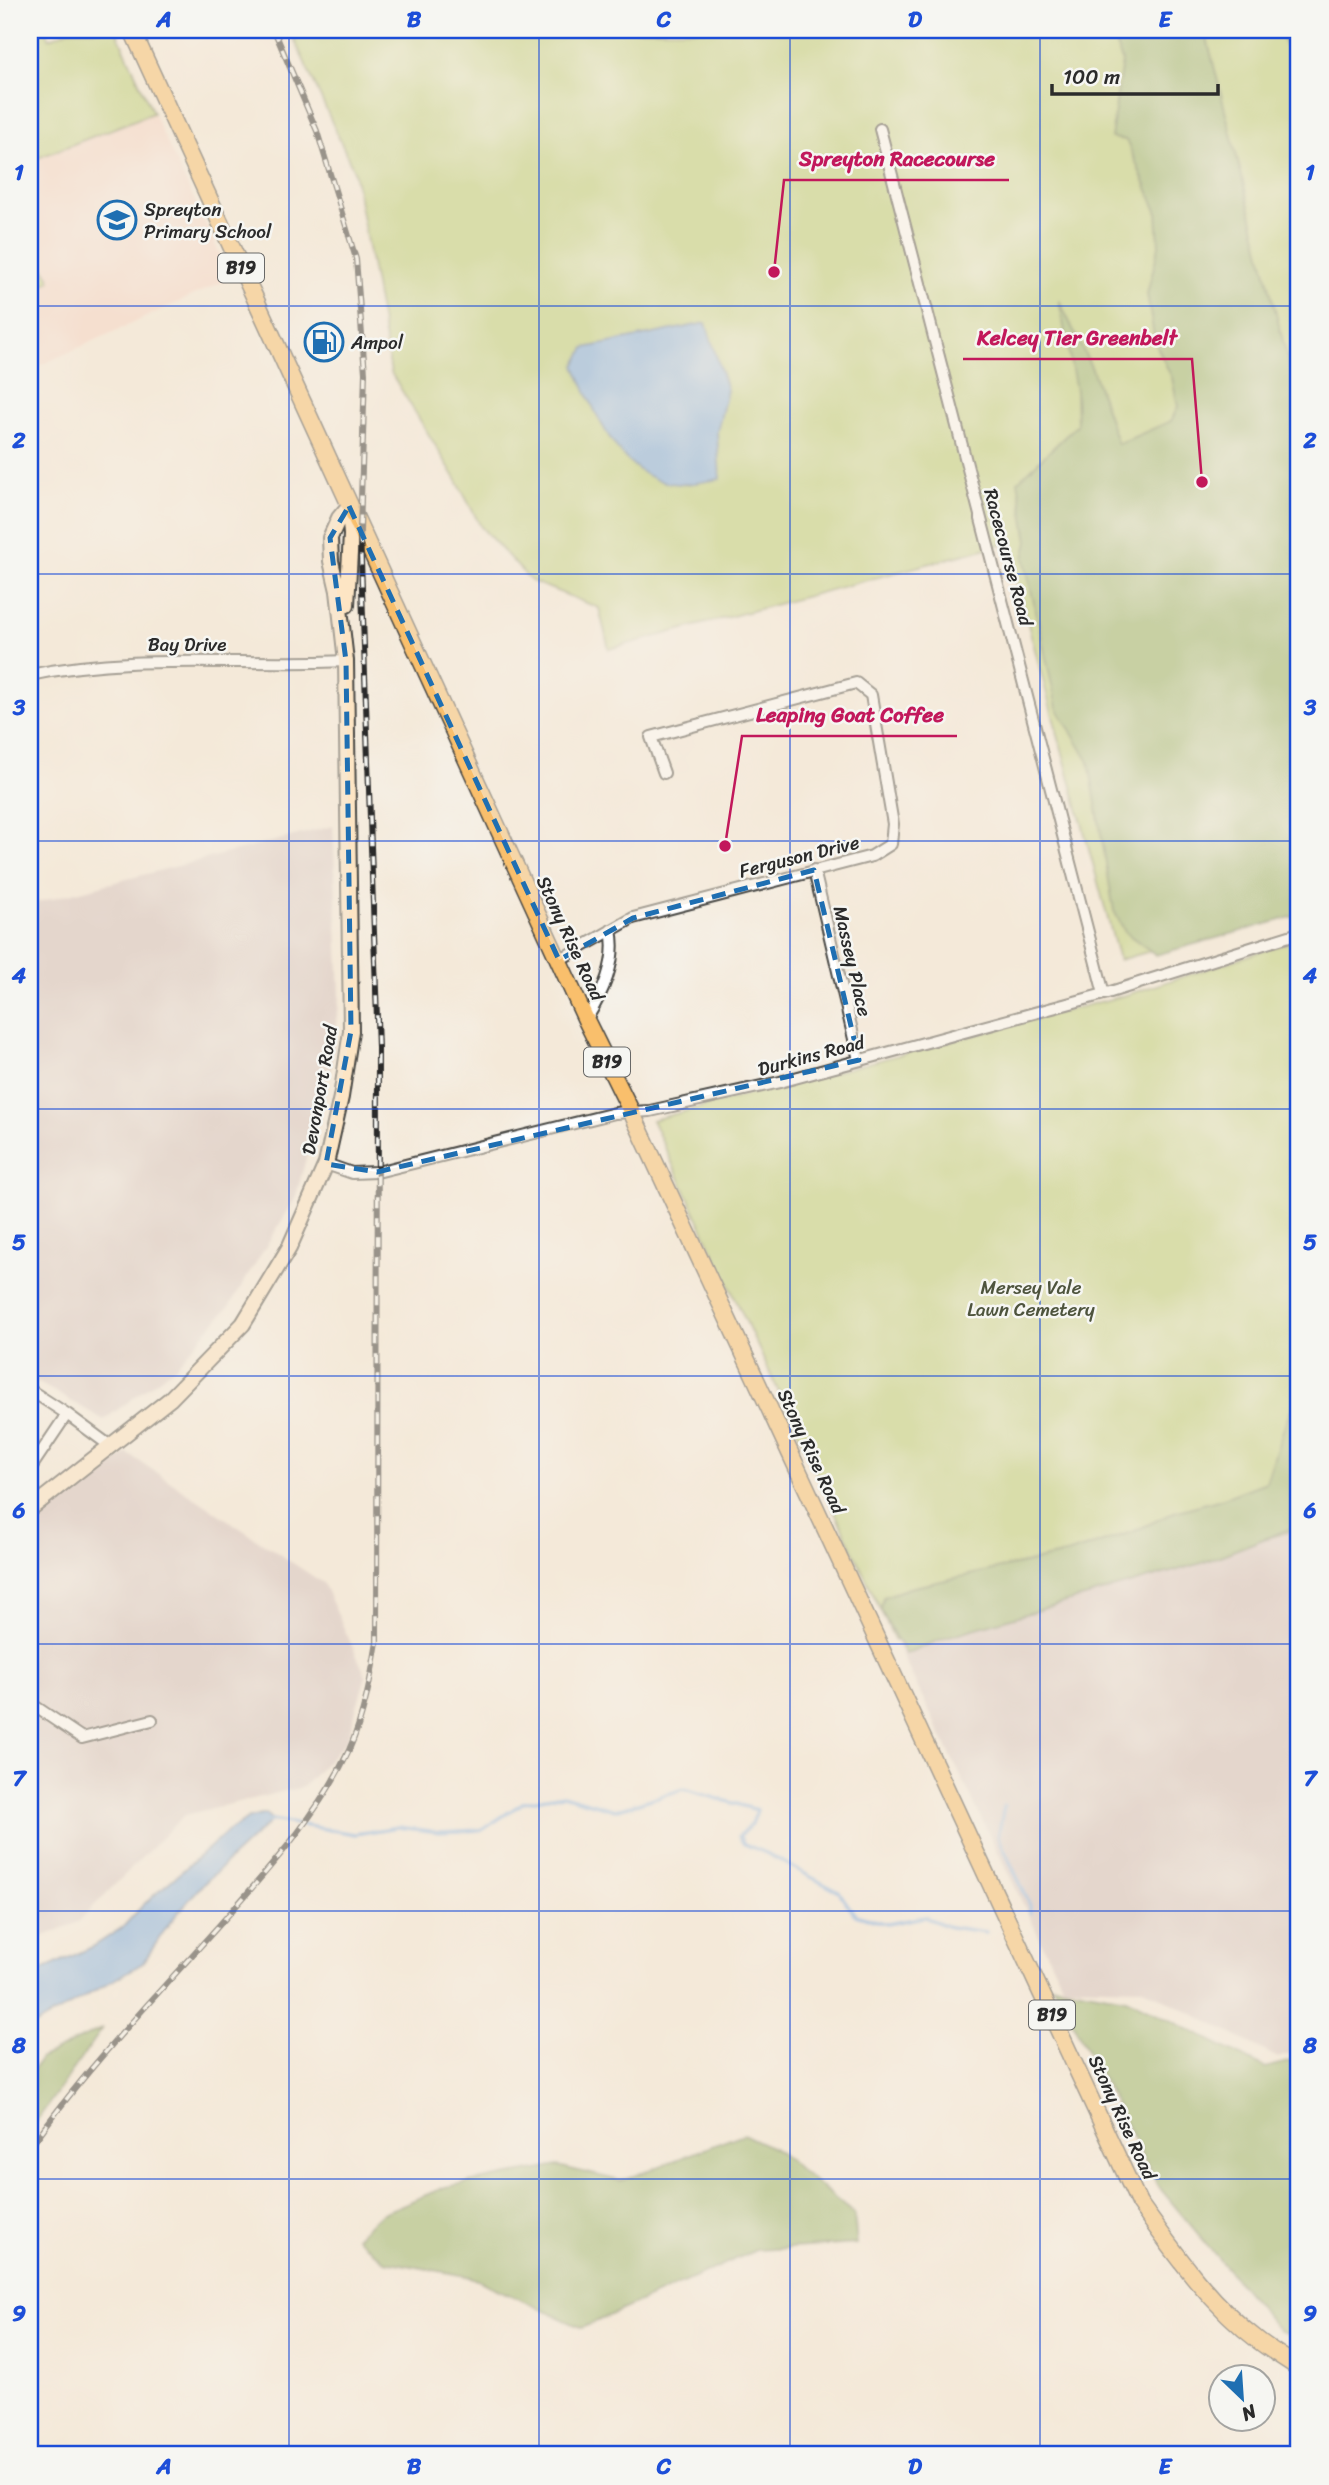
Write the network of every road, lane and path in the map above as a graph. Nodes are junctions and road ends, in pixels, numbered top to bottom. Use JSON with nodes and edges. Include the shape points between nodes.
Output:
{"nodes":[{"id":1,"x":132,"y":30,"type":"edge"},
{"id":2,"x":880,"y":129,"type":"dead end"},
{"id":3,"x":349,"y":506,"type":"junction"},
{"id":4,"x":345,"y":645,"type":"junction"},
{"id":5,"x":346,"y":661,"type":"junction"},
{"id":6,"x":30,"y":675,"type":"edge"},
{"id":7,"x":664,"y":774,"type":"dead end"},
{"id":8,"x":814,"y":870,"type":"junction"},
{"id":9,"x":611,"y":930,"type":"junction"},
{"id":10,"x":1299,"y":933,"type":"edge"},
{"id":11,"x":559,"y":960,"type":"junction"},
{"id":12,"x":1104,"y":994,"type":"junction"},
{"id":13,"x":586,"y":1020,"type":"junction"},
{"id":14,"x":859,"y":1060,"type":"junction"},
{"id":15,"x":631,"y":1111,"type":"junction"},
{"id":16,"x":326,"y":1164,"type":"junction"},
{"id":17,"x":30,"y":1390,"type":"edge"},
{"id":18,"x":67,"y":1414,"type":"junction"},
{"id":19,"x":109,"y":1445,"type":"junction"},
{"id":20,"x":30,"y":1469,"type":"edge"},
{"id":21,"x":30,"y":1509,"type":"edge"},
{"id":22,"x":30,"y":1703,"type":"edge"},
{"id":23,"x":152,"y":1720,"type":"dead end"},
{"id":24,"x":1299,"y":2368,"type":"edge"}],
"edges":[{"from":1,"to":3,"type":"main road","number":"B19"},
{"from":2,"to":12,"type":"street","name":"Racecourse Road"},
{"from":3,"to":4,"type":"main road","name":"Devonport Road","via":[[352,535]]},
{"from":3,"to":4,"type":"main road","name":"Devonport Road","via":[[330,538]]},
{"from":3,"to":11,"type":"main road","name":"Stony Rise Road","number":"B19"},
{"from":4,"to":5,"type":"main road","name":"Devonport Road"},
{"from":5,"to":6,"type":"street","name":"Bay Drive","via":[[147,661]]},
{"from":5,"to":16,"type":"main road","name":"Devonport Road","via":[[351,1031]]},
{"from":7,"to":8,"type":"street","name":"Ferguson Drive","via":[[651,737],[856,683],[871,695],[893,824],[891,844],[872,856]]},
{"from":8,"to":9,"type":"street","name":"Ferguson Drive","via":[[661,909]]},
{"from":8,"to":14,"type":"street","name":"Massey Place"},
{"from":9,"to":11,"type":"street","name":"Ferguson Drive"},
{"from":9,"to":13,"type":"street","via":[[613,958]]},
{"from":10,"to":12,"type":"street","name":"Durkins Road"},
{"from":11,"to":13,"type":"main road","name":"Stony Rise Road","number":"B19"},
{"from":12,"to":14,"type":"street","name":"Durkins Road"},
{"from":13,"to":15,"type":"main road","name":"Stony Rise Road","number":"B19"},
{"from":14,"to":15,"type":"street","name":"Durkins Road","via":[[780,1082],[650,1111]]},
{"from":15,"to":16,"type":"street","name":"Durkins Road","via":[[377,1172],[352,1172]]},
{"from":15,"to":24,"type":"main road","name":"Stony Rise Road","number":"B19","via":[[1139,2203],[1209,2295],[1257,2340]]},
{"from":16,"to":19,"type":"main road","name":"Devonport Road","via":[[289,1248],[243,1324],[170,1399]]},
{"from":17,"to":18,"type":"street"},
{"from":18,"to":19,"type":"street"},
{"from":18,"to":20,"type":"street"},
{"from":19,"to":21,"type":"main road","name":"Devonport Road"},
{"from":22,"to":23,"type":"street","via":[[82,1738]]}]}
